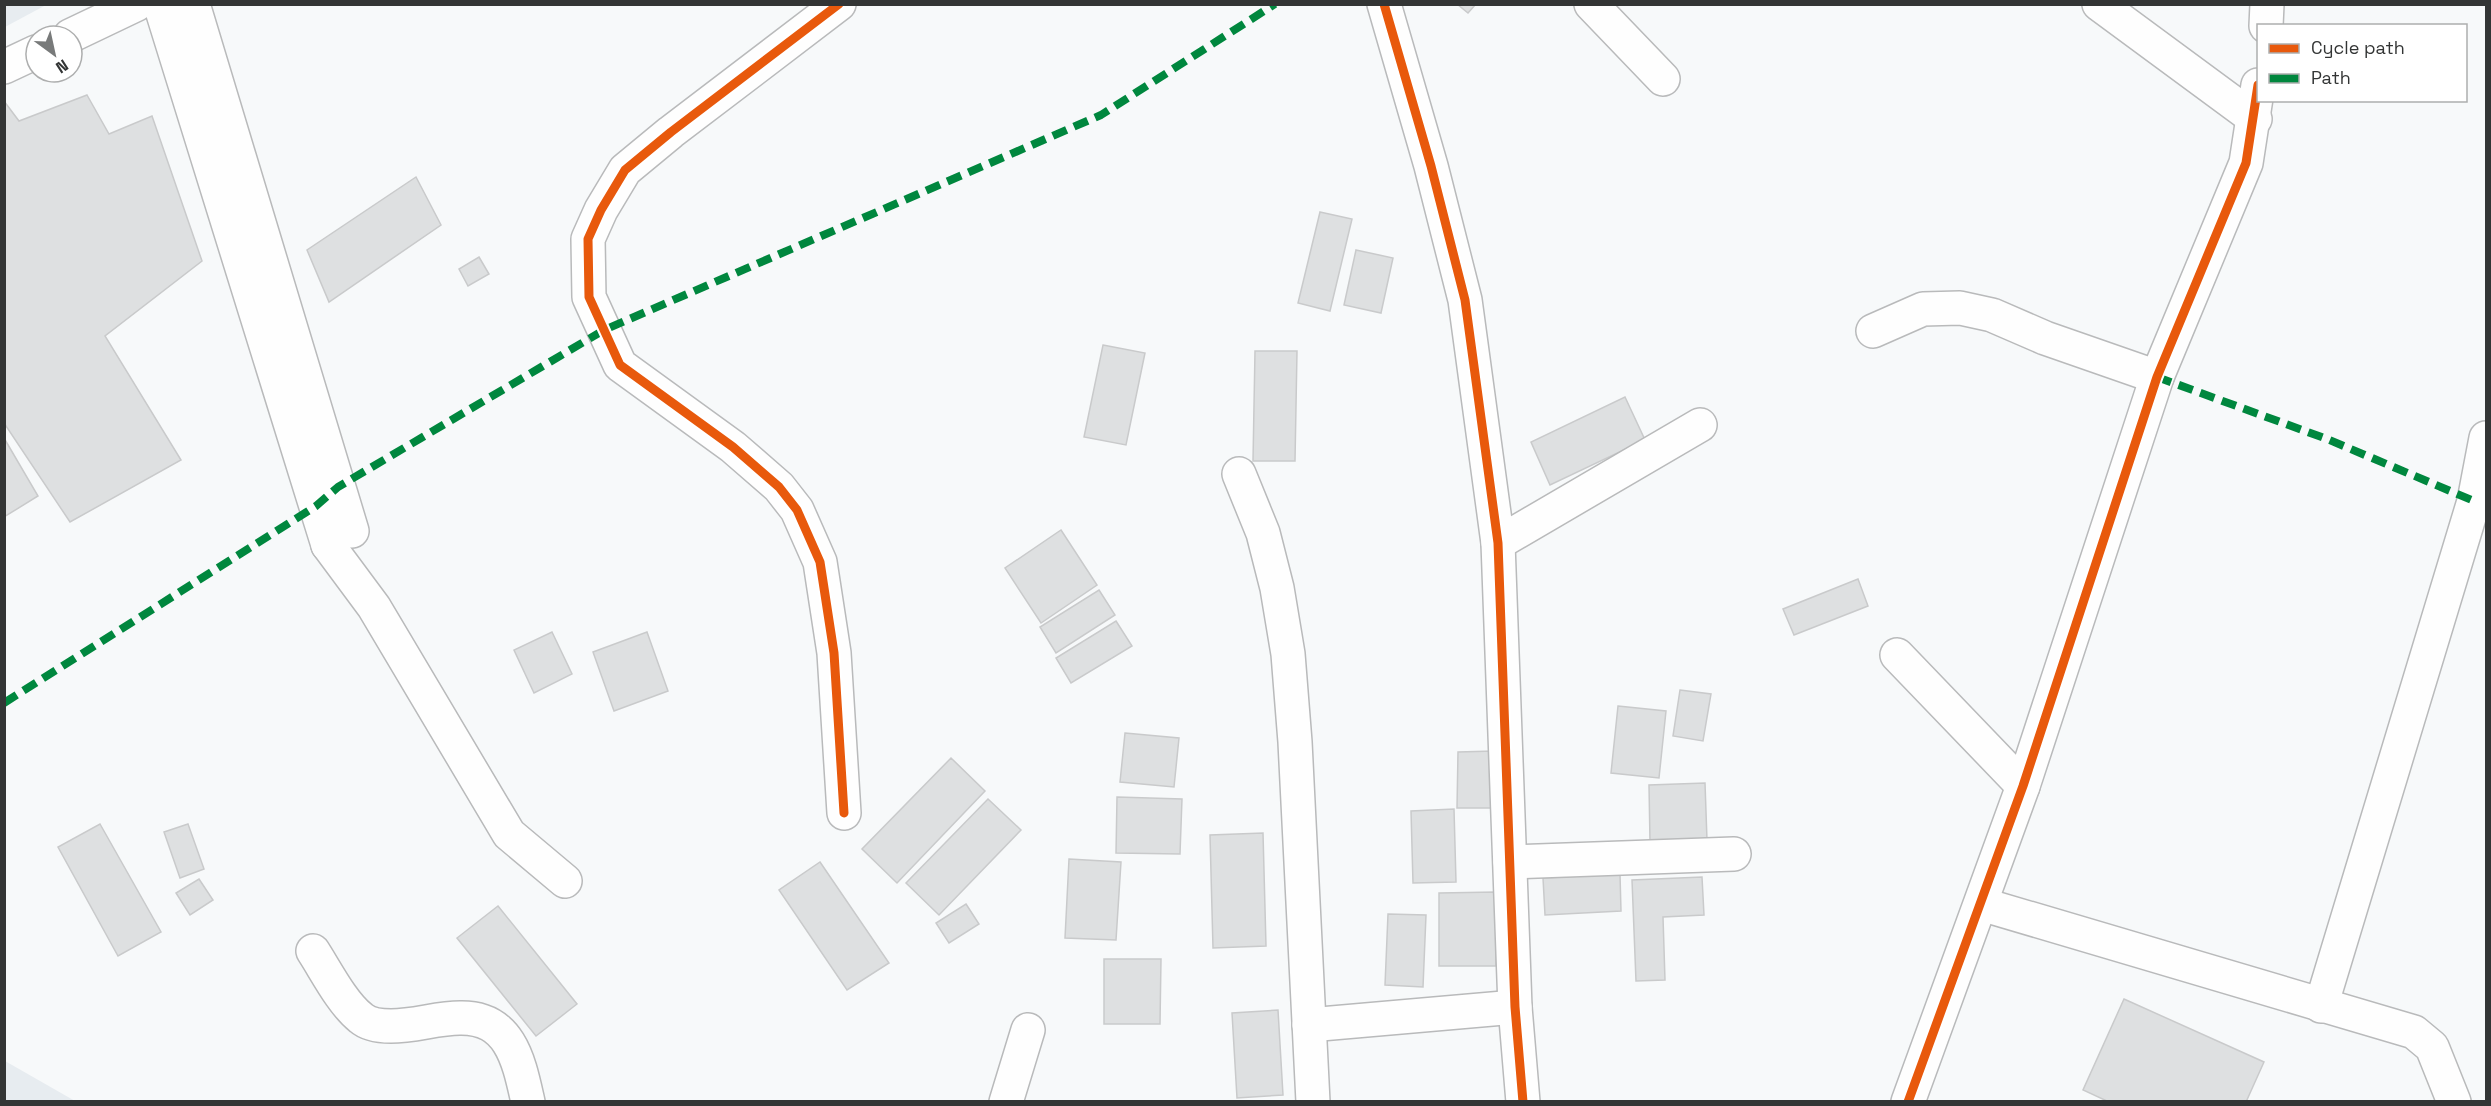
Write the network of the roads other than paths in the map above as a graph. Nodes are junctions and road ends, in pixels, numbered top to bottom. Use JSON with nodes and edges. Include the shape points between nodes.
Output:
{"nodes":[{"id":1,"x":137,"y":4,"type":"edge"},
{"id":2,"x":160,"y":4,"type":"edge"},
{"id":3,"x":193,"y":4,"type":"edge"},
{"id":4,"x":839,"y":4,"type":"edge"},
{"id":5,"x":1383,"y":4,"type":"edge"},
{"id":6,"x":1591,"y":4,"type":"edge"},
{"id":7,"x":2099,"y":4,"type":"edge"},
{"id":8,"x":2267,"y":4,"type":"edge"},
{"id":9,"x":2266,"y":24,"type":"edge"},
{"id":10,"x":84,"y":29,"type":"edge"},
{"id":11,"x":24,"y":58,"type":"edge"},
{"id":12,"x":4,"y":67,"type":"edge"},
{"id":13,"x":1663,"y":79,"type":"dead end"},
{"id":14,"x":2257,"y":102,"type":"edge"},
{"id":15,"x":2255,"y":119,"type":"junction"},
{"id":16,"x":1873,"y":331,"type":"dead end"},
{"id":17,"x":2157,"y":377,"type":"junction"},
{"id":18,"x":1700,"y":425,"type":"dead end"},
{"id":19,"x":2487,"y":438,"type":"edge"},
{"id":20,"x":1239,"y":474,"type":"dead end"},
{"id":21,"x":340,"y":538,"type":"junction"},
{"id":22,"x":1498,"y":543,"type":"junction"},
{"id":23,"x":1897,"y":655,"type":"dead end"},
{"id":24,"x":2023,"y":786,"type":"junction"},
{"id":25,"x":844,"y":813,"type":"dead end"},
{"id":26,"x":1734,"y":854,"type":"dead end"},
{"id":27,"x":1510,"y":862,"type":"junction"},
{"id":28,"x":565,"y":881,"type":"dead end"},
{"id":29,"x":1981,"y":904,"type":"junction"},
{"id":30,"x":313,"y":951,"type":"dead end"},
{"id":31,"x":2321,"y":1006,"type":"junction"},
{"id":32,"x":1515,"y":1007,"type":"junction"},
{"id":33,"x":1309,"y":1025,"type":"junction"},
{"id":34,"x":1028,"y":1030,"type":"dead end"},
{"id":35,"x":528,"y":1101,"type":"edge"},
{"id":36,"x":1006,"y":1101,"type":"edge"},
{"id":37,"x":1314,"y":1101,"type":"edge"},
{"id":38,"x":1523,"y":1101,"type":"edge"},
{"id":39,"x":1908,"y":1101,"type":"edge"},
{"id":40,"x":2454,"y":1101,"type":"edge"}],
"edges":[{"from":1,"to":10,"type":"street"},
{"from":2,"to":21,"type":"street"},
{"from":3,"to":21,"type":"street"},
{"from":4,"to":25,"type":"street","via":[[625,170],[588,240],[589,297],[620,365],[733,447],[779,487],[797,510],[820,562],[834,653]]},
{"from":5,"to":22,"type":"street","via":[[1431,166],[1465,300]]},
{"from":6,"to":13,"type":"street"},
{"from":7,"to":15,"type":"street"},
{"from":8,"to":9,"type":"street"},
{"from":11,"to":12,"type":"street"},
{"from":14,"to":15,"type":"street"},
{"from":15,"to":17,"type":"street","via":[[2246,163]]},
{"from":16,"to":17,"type":"street","via":[[1923,309],[1960,308],[1992,315]]},
{"from":17,"to":24,"type":"street"},
{"from":18,"to":22,"type":"street"},
{"from":19,"to":31,"type":"street","via":[[2474,501]]},
{"from":20,"to":33,"type":"street","via":[[1272,566],[1288,654]]},
{"from":21,"to":28,"type":"street","via":[[374,607],[509,834]]},
{"from":22,"to":27,"type":"street"},
{"from":23,"to":24,"type":"street"},
{"from":24,"to":29,"type":"street"},
{"from":26,"to":27,"type":"street"},
{"from":27,"to":32,"type":"street"},
{"from":29,"to":31,"type":"street"},
{"from":29,"to":39,"type":"street"},
{"from":30,"to":35,"type":"street","via":[[339,993],[360,1018],[373,1025],[406,1026],[462,1018],[480,1021],[505,1033],[518,1059]]},
{"from":31,"to":40,"type":"street","via":[[2414,1032],[2432,1047]]},
{"from":32,"to":33,"type":"street"},
{"from":32,"to":38,"type":"street"},
{"from":33,"to":37,"type":"street"},
{"from":34,"to":36,"type":"street"}]}
